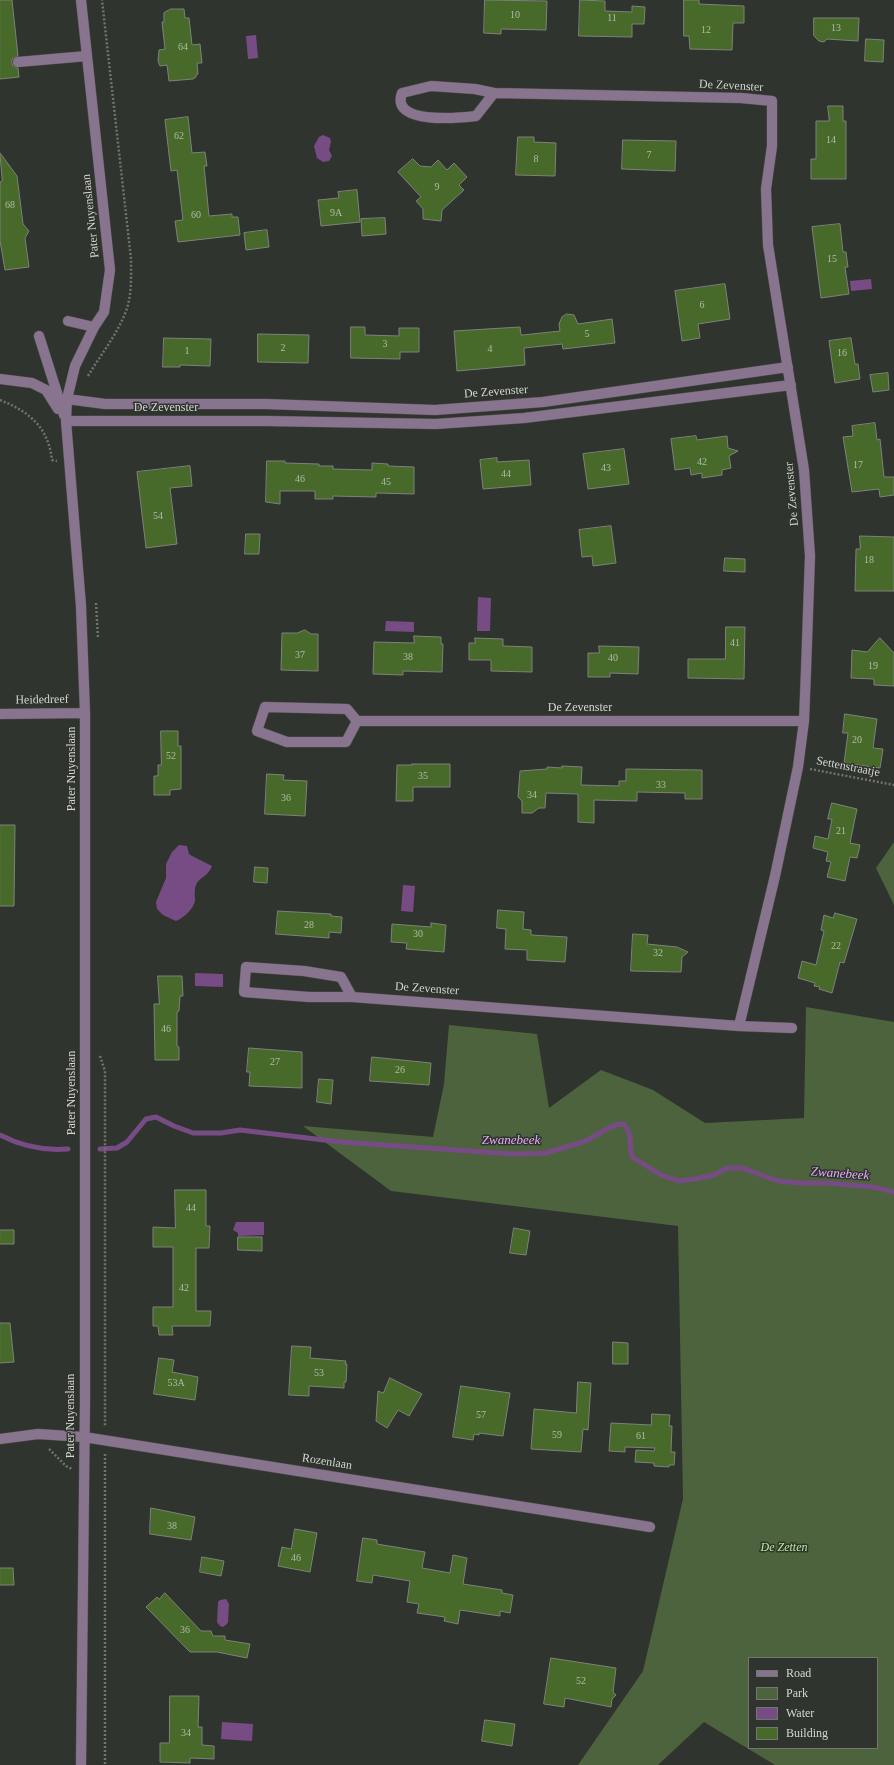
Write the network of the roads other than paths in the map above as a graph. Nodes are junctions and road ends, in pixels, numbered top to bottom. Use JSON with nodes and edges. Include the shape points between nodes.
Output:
{"nodes":[{"id":1,"x":81,"y":0,"type":"edge"},
{"id":2,"x":87,"y":56,"type":"junction"},
{"id":3,"x":18,"y":62,"type":"dead end"},
{"id":4,"x":494,"y":93,"type":"junction"},
{"id":5,"x":68,"y":321,"type":"dead end"},
{"id":6,"x":94,"y":327,"type":"junction"},
{"id":7,"x":39,"y":336,"type":"dead end"},
{"id":8,"x":788,"y":367,"type":"junction"},
{"id":9,"x":0,"y":378,"type":"edge"},
{"id":10,"x":791,"y":385,"type":"junction"},
{"id":11,"x":607,"y":393,"type":"junction"},
{"id":12,"x":67,"y":399,"type":"junction"},
{"id":13,"x":266,"y":404,"type":"junction"},
{"id":14,"x":609,"y":408,"type":"junction"},
{"id":15,"x":435,"y":410,"type":"junction"},
{"id":16,"x":66,"y":421,"type":"junction"},
{"id":17,"x":266,"y":421,"type":"junction"},
{"id":18,"x":436,"y":424,"type":"junction"},
{"id":19,"x":85,"y":712,"type":"junction"},
{"id":20,"x":0,"y":714,"type":"edge"},
{"id":21,"x":357,"y":721,"type":"junction"},
{"id":22,"x":804,"y":721,"type":"junction"},
{"id":23,"x":352,"y":997,"type":"junction"},
{"id":24,"x":739,"y":1026,"type":"junction"},
{"id":25,"x":792,"y":1028,"type":"dead end"},
{"id":26,"x":84,"y":1437,"type":"junction"},
{"id":27,"x":0,"y":1439,"type":"edge"},
{"id":28,"x":650,"y":1527,"type":"dead end"},
{"id":29,"x":81,"y":1765,"type":"edge"}],
"edges":[{"from":1,"to":2,"type":"street","name":"Pater Nuyenslaan"},
{"from":2,"to":3,"type":"street"},
{"from":2,"to":6,"type":"street","name":"Pater Nuyenslaan","via":[[110,270],[104,312]]},
{"from":4,"to":4,"type":"street","name":"De Zevenster","via":[[431,86],[402,94],[399,100],[401,107],[408,113],[441,119],[476,116]]},
{"from":4,"to":8,"type":"street","name":"De Zevenster","via":[[741,98],[772,101],[772,146],[766,189],[768,245]]},
{"from":5,"to":6,"type":"street"},
{"from":6,"to":12,"type":"street","name":"Pater Nuyenslaan","via":[[75,366]]},
{"from":7,"to":16,"type":"street"},
{"from":8,"to":10,"type":"street","name":"De Zevenster"},
{"from":8,"to":11,"type":"street","name":"De Zevenster"},
{"from":9,"to":16,"type":"street","name":"Pater Nuyenslaan","via":[[32,383],[46,390]]},
{"from":10,"to":14,"type":"street","name":"De Zevenster"},
{"from":10,"to":22,"type":"street","name":"De Zevenster","via":[[804,470],[810,556]]},
{"from":11,"to":14,"type":"street"},
{"from":11,"to":15,"type":"street","name":"De Zevenster","via":[[543,402]]},
{"from":12,"to":13,"type":"street","name":"De Zevenster","via":[[105,404]]},
{"from":12,"to":16,"type":"street","name":"Pater Nuyenslaan"},
{"from":13,"to":15,"type":"street","name":"De Zevenster"},
{"from":13,"to":17,"type":"street"},
{"from":14,"to":18,"type":"street","name":"De Zevenster","via":[[524,418]]},
{"from":15,"to":18,"type":"street"},
{"from":16,"to":17,"type":"street","name":"De Zevenster"},
{"from":16,"to":19,"type":"street","name":"Pater Nuyenslaan","via":[[81,606]]},
{"from":17,"to":18,"type":"street","name":"De Zevenster"},
{"from":19,"to":20,"type":"street","name":"Heidedreef"},
{"from":19,"to":26,"type":"street","name":"Pater Nuyenslaan"},
{"from":21,"to":21,"type":"street","via":[[347,709],[265,707],[257,731],[287,742],[346,742]]},
{"from":21,"to":22,"type":"street","name":"De Zevenster"},
{"from":22,"to":24,"type":"street","name":"De Zevenster","via":[[798,767],[775,876]]},
{"from":23,"to":23,"type":"street","name":"De Zevenster","via":[[341,977],[304,971],[246,967],[244,992]]},
{"from":23,"to":24,"type":"street","name":"De Zevenster"},
{"from":24,"to":25,"type":"street","name":"De Zevenster"},
{"from":26,"to":27,"type":"street","name":"Rozenlaan","via":[[38,1434]]},
{"from":26,"to":28,"type":"street","name":"Rozenlaan"},
{"from":26,"to":29,"type":"street","name":"Pater Nuyenslaan"}]}
